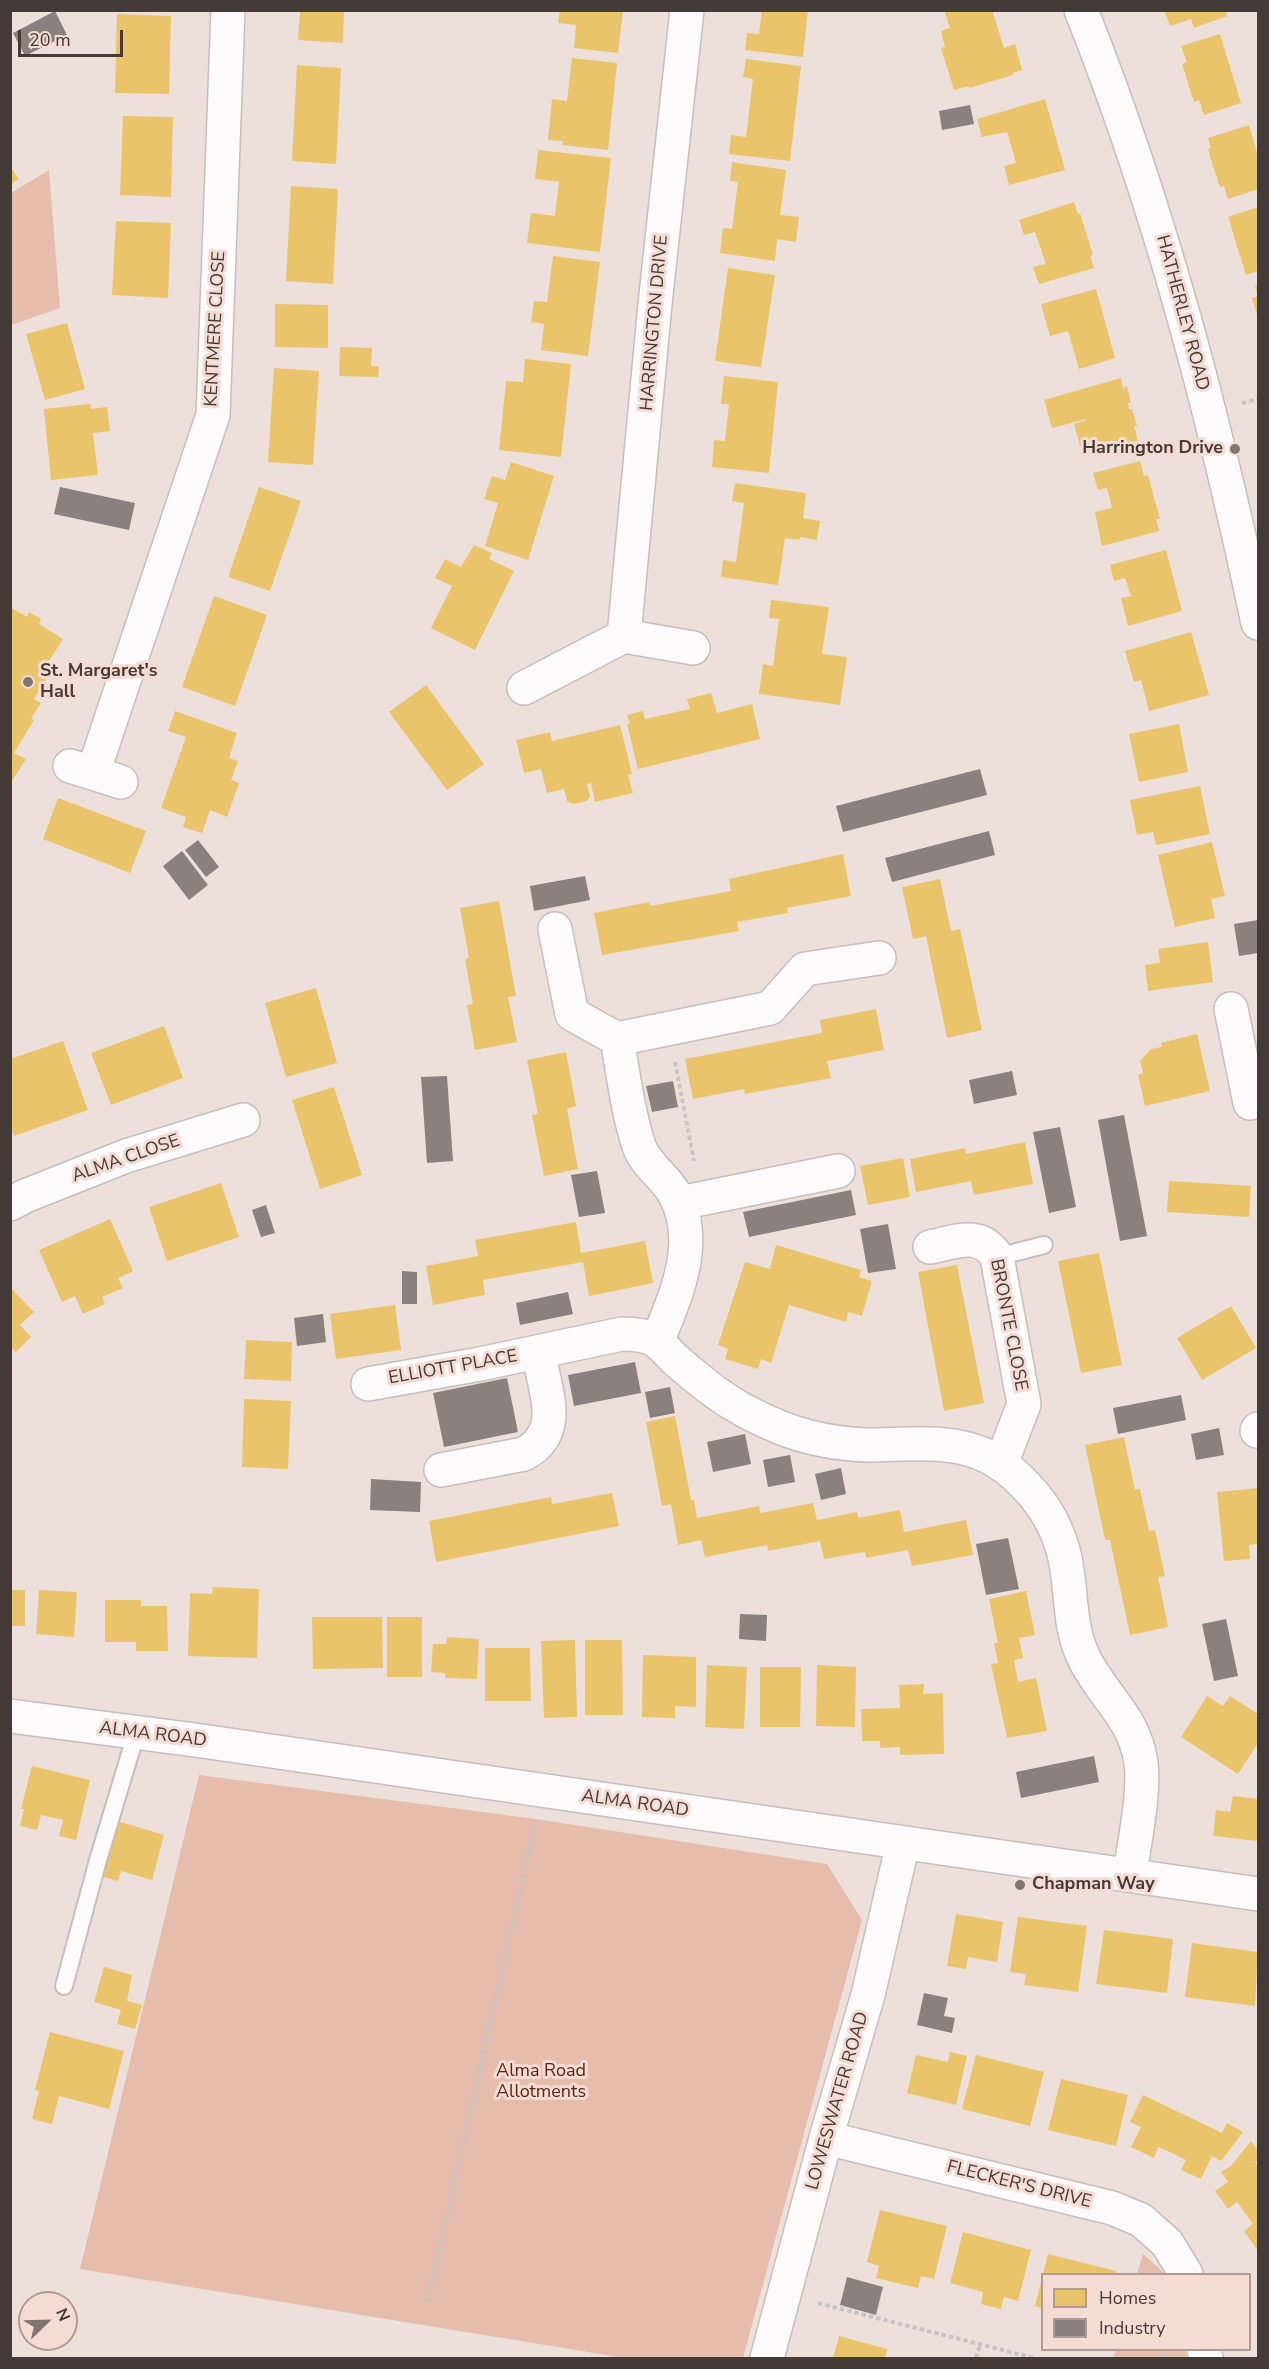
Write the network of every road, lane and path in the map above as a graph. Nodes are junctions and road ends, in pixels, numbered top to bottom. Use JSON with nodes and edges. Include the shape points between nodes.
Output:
{"nodes":[{"id":1,"x":228,"y":10,"type":"edge"},
{"id":2,"x":687,"y":10,"type":"edge"},
{"id":3,"x":1081,"y":10,"type":"edge"},
{"id":4,"x":1258,"y":623,"type":"edge"},
{"id":5,"x":624,"y":636,"type":"junction"},
{"id":6,"x":693,"y":648,"type":"dead end"},
{"id":7,"x":524,"y":687,"type":"dead end"},
{"id":8,"x":95,"y":774,"type":"dead end"},
{"id":9,"x":555,"y":929,"type":"dead end"},
{"id":10,"x":879,"y":958,"type":"dead end"},
{"id":11,"x":1243,"y":1028,"type":"edge"},
{"id":12,"x":669,"y":1029,"type":"junction"},
{"id":13,"x":617,"y":1039,"type":"junction"},
{"id":14,"x":1250,"y":1103,"type":"dead end"},
{"id":15,"x":243,"y":1120,"type":"dead end"},
{"id":16,"x":838,"y":1172,"type":"dead end"},
{"id":17,"x":691,"y":1201,"type":"junction"},
{"id":18,"x":10,"y":1204,"type":"edge"},
{"id":19,"x":1044,"y":1245,"type":"dead end"},
{"id":20,"x":930,"y":1247,"type":"dead end"},
{"id":21,"x":997,"y":1257,"type":"junction"},
{"id":22,"x":657,"y":1342,"type":"junction"},
{"id":23,"x":538,"y":1352,"type":"junction"},
{"id":24,"x":368,"y":1384,"type":"dead end"},
{"id":25,"x":1001,"y":1464,"type":"junction"},
{"id":26,"x":441,"y":1470,"type":"dead end"},
{"id":27,"x":10,"y":1716,"type":"edge"},
{"id":28,"x":136,"y":1734,"type":"junction"},
{"id":29,"x":542,"y":1791,"type":"junction"},
{"id":30,"x":903,"y":1843,"type":"junction"},
{"id":31,"x":1130,"y":1875,"type":"junction"},
{"id":32,"x":1258,"y":1894,"type":"edge"},
{"id":33,"x":64,"y":1986,"type":"dead end"},
{"id":34,"x":826,"y":2138,"type":"junction"},
{"id":35,"x":1185,"y":2273,"type":"edge"},
{"id":36,"x":786,"y":2294,"type":"junction"},
{"id":37,"x":427,"y":2303,"type":"dead end"},
{"id":38,"x":980,"y":2345,"type":"junction"},
{"id":39,"x":767,"y":2358,"type":"edge"},
{"id":40,"x":976,"y":2358,"type":"edge"},
{"id":41,"x":1034,"y":2358,"type":"edge"}],
"edges":[{"from":1,"to":8,"type":"street","name":"KENTMERE CLOSE","via":[[213,415]]},
{"from":2,"to":5,"type":"street","name":"HARRINGTON DRIVE"},
{"from":3,"to":4,"type":"street","name":"HATHERLEY ROAD","via":[[1162,238],[1209,410]]},
{"from":5,"to":6,"type":"street"},
{"from":5,"to":7,"type":"street"},
{"from":9,"to":13,"type":"street","via":[[572,1014]]},
{"from":10,"to":12,"type":"street","via":[[805,969],[770,1008]]},
{"from":11,"to":14,"type":"street"},
{"from":12,"to":13,"type":"street"},
{"from":12,"to":17,"type":"path"},
{"from":13,"to":17,"type":"street","via":[[640,1148],[673,1190]]},
{"from":15,"to":18,"type":"street","name":"ALMA CLOSE","via":[[126,1156]]},
{"from":16,"to":17,"type":"street"},
{"from":17,"to":22,"type":"street","via":[[682,1280]]},
{"from":19,"to":21,"type":"lane"},
{"from":20,"to":21,"type":"street","name":"BRONTE CLOSE","via":[[972,1239],[987,1244]]},
{"from":21,"to":25,"type":"street","name":"BRONTE CLOSE","via":[[1024,1404]]},
{"from":22,"to":23,"type":"street","name":"ELLIOTT PLACE","via":[[622,1334]]},
{"from":22,"to":25,"type":"street","via":[[718,1395],[797,1434],[866,1445],[959,1446]]},
{"from":23,"to":24,"type":"street","name":"ELLIOTT PLACE"},
{"from":23,"to":26,"type":"street","name":"ELLIOTT PLACE","via":[[549,1413],[544,1439],[524,1454]]},
{"from":25,"to":31,"type":"street","via":[[1016,1475],[1051,1518],[1063,1551],[1073,1622],[1083,1656],[1122,1712],[1137,1744],[1142,1781]]},
{"from":27,"to":28,"type":"street","name":"ALMA ROAD"},
{"from":28,"to":29,"type":"street","name":"ALMA ROAD"},
{"from":28,"to":33,"type":"lane"},
{"from":29,"to":30,"type":"street","name":"ALMA ROAD"},
{"from":29,"to":37,"type":"path"},
{"from":30,"to":31,"type":"street","name":"ALMA ROAD"},
{"from":30,"to":34,"type":"street","name":"LOWESWATER ROAD","via":[[867,1995]]},
{"from":31,"to":32,"type":"street","name":"ALMA ROAD"},
{"from":34,"to":35,"type":"street","name":"FLECKER'S DRIVE","via":[[1112,2208],[1141,2220],[1167,2243]]},
{"from":34,"to":36,"type":"street","name":"LOWESWATER ROAD"},
{"from":36,"to":38,"type":"path"},
{"from":36,"to":39,"type":"street","name":"LOWESWATER ROAD"},
{"from":38,"to":40,"type":"path"},
{"from":38,"to":41,"type":"path"}]}
